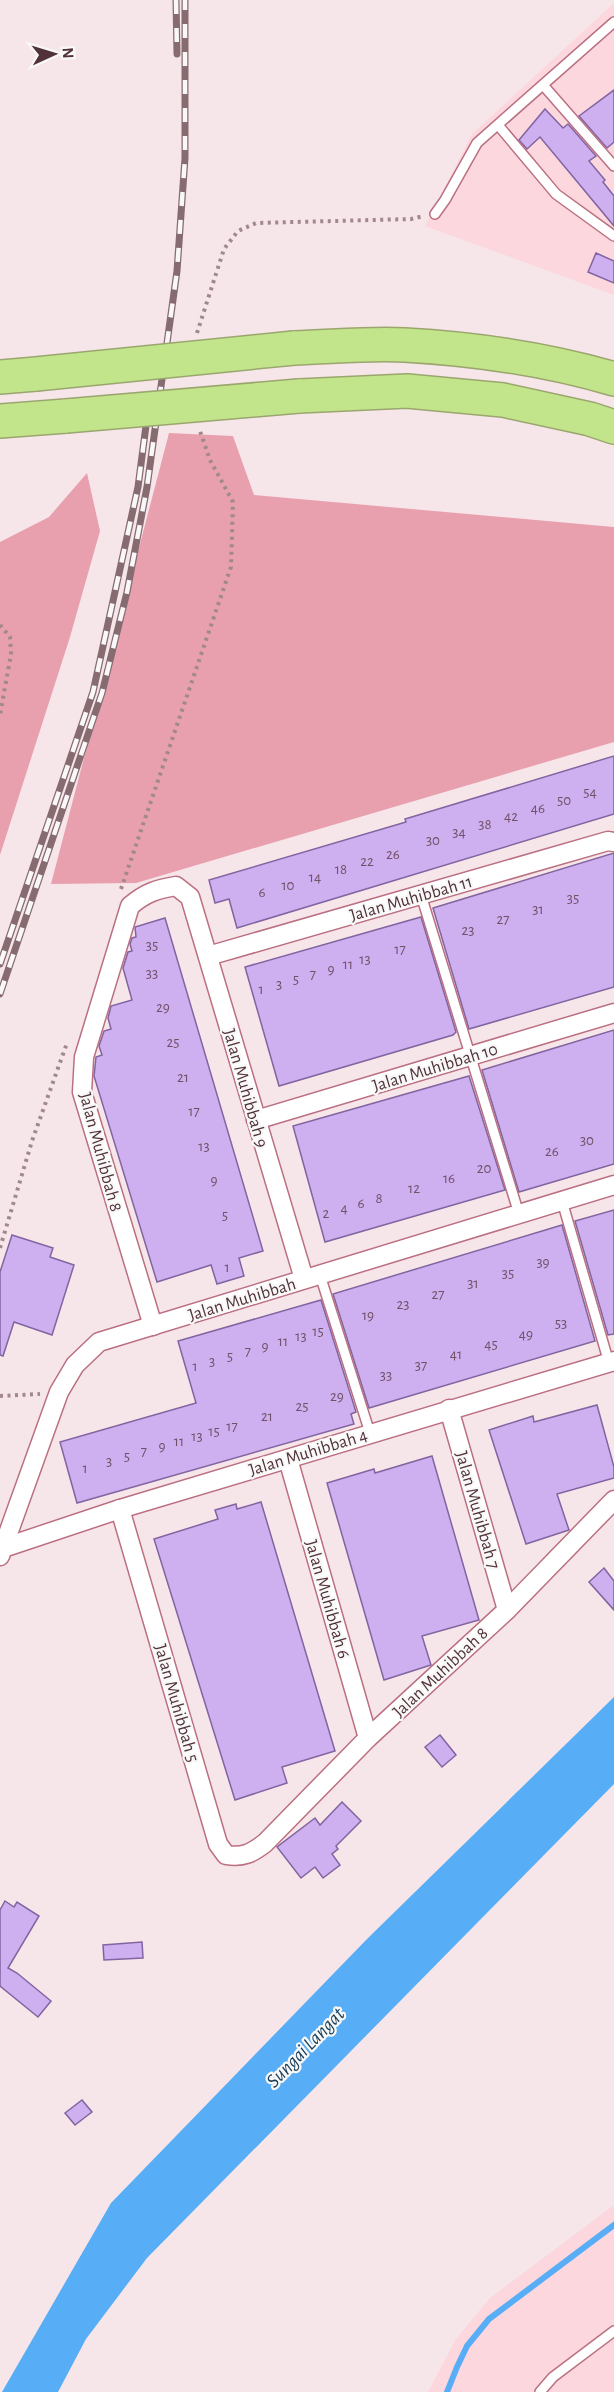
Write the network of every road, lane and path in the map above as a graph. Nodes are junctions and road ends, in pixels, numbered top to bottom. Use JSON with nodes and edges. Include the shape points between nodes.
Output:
{"nodes":[{"id":1,"x":614,"y":22,"type":"edge"},
{"id":2,"x":543,"y":85,"type":"junction"},
{"id":3,"x":498,"y":125,"type":"junction"},
{"id":4,"x":614,"y":166,"type":"edge"},
{"id":5,"x":435,"y":214,"type":"joint"},
{"id":6,"x":614,"y":236,"type":"edge"},
{"id":7,"x":196,"y":337,"type":"dead end"},
{"id":8,"x":0,"y":377,"type":"edge"},
{"id":9,"x":614,"y":379,"type":"edge"},
{"id":10,"x":54,"y":417,"type":"junction"},
{"id":11,"x":0,"y":422,"type":"edge"},
{"id":12,"x":196,"y":422,"type":"dead end"},
{"id":13,"x":614,"y":427,"type":"edge"},
{"id":14,"x":0,"y":431,"type":"edge"},
{"id":15,"x":0,"y":626,"type":"edge"},
{"id":16,"x":0,"y":715,"type":"edge"},
{"id":17,"x":614,"y":842,"type":"edge"},
{"id":18,"x":120,"y":894,"type":"dead end"},
{"id":19,"x":421,"y":895,"type":"junction"},
{"id":20,"x":190,"y":897,"type":"joint"},
{"id":21,"x":208,"y":956,"type":"junction"},
{"id":22,"x":614,"y":1013,"type":"edge"},
{"id":23,"x":68,"y":1039,"type":"dead end"},
{"id":24,"x":469,"y":1056,"type":"junction"},
{"id":25,"x":256,"y":1120,"type":"junction"},
{"id":26,"x":614,"y":1185,"type":"edge"},
{"id":27,"x":562,"y":1201,"type":"junction"},
{"id":28,"x":519,"y":1214,"type":"junction"},
{"id":29,"x":0,"y":1248,"type":"edge"},
{"id":30,"x":312,"y":1277,"type":"junction"},
{"id":31,"x":153,"y":1326,"type":"junction"},
{"id":32,"x":612,"y":1367,"type":"edge"},
{"id":33,"x":59,"y":1392,"type":"junction"},
{"id":34,"x":0,"y":1395,"type":"edge"},
{"id":35,"x":448,"y":1409,"type":"junction"},
{"id":36,"x":370,"y":1433,"type":"junction"},
{"id":37,"x":288,"y":1459,"type":"junction"},
{"id":38,"x":614,"y":1500,"type":"edge"},
{"id":39,"x":120,"y":1509,"type":"junction"},
{"id":40,"x":1,"y":1552,"type":"edge"},
{"id":41,"x":507,"y":1610,"type":"junction"},
{"id":42,"x":368,"y":1738,"type":"junction"},
{"id":43,"x":265,"y":1843,"type":"joint"},
{"id":44,"x":614,"y":2331,"type":"edge"},
{"id":45,"x":540,"y":2392,"type":"edge"}],
"edges":[{"from":1,"to":2,"type":"lane"},
{"from":2,"to":3,"type":"lane"},
{"from":2,"to":4,"type":"lane"},
{"from":3,"to":5,"type":"lane","via":[[477,143]]},
{"from":3,"to":6,"type":"lane","via":[[556,194]]},
{"from":5,"to":7,"type":"path","via":[[411,219],[256,223],[238,231],[224,249]]},
{"from":8,"to":9,"type":"highway","bridge":true,"via":[[294,348],[403,345],[496,352]]},
{"from":10,"to":11,"type":"highway"},
{"from":10,"to":13,"type":"highway","bridge":true,"via":[[298,396],[407,391],[491,399]]},
{"from":10,"to":14,"type":"highway"},
{"from":12,"to":18,"type":"path","via":[[210,460],[233,502],[231,567]]},
{"from":15,"to":16,"type":"path","via":[[10,637],[11,654]]},
{"from":17,"to":19,"type":"street","name":"Jalan Muhibbah 11"},
{"from":19,"to":21,"type":"street","name":"Jalan Muhibbah 11"},
{"from":19,"to":24,"type":"lane"},
{"from":20,"to":21,"type":"street","name":"Jalan Muhibbah 9"},
{"from":20,"to":31,"type":"street","name":"Jalan Muhibbah 8","via":[[176,886],[159,888],[130,906],[84,1057],[82,1092]]},
{"from":21,"to":25,"type":"street","name":"Jalan Muhibbah 9"},
{"from":22,"to":24,"type":"street","name":"Jalan Muhibbah 10"},
{"from":23,"to":29,"type":"path"},
{"from":24,"to":25,"type":"street","name":"Jalan Muhibbah 10"},
{"from":24,"to":28,"type":"lane"},
{"from":25,"to":30,"type":"street","name":"Jalan Muhibbah 9"},
{"from":26,"to":27,"type":"street","name":"Jalan Muhibbah"},
{"from":27,"to":28,"type":"street","name":"Jalan Muhibbah"},
{"from":27,"to":32,"type":"lane"},
{"from":28,"to":30,"type":"street","name":"Jalan Muhibbah"},
{"from":30,"to":31,"type":"street","name":"Jalan Muhibbah"},
{"from":30,"to":36,"type":"lane"},
{"from":31,"to":33,"type":"street","name":"Jalan Muhibbah","via":[[99,1342],[75,1365]]},
{"from":32,"to":35,"type":"street","name":"Jalan Muhibbah 4"},
{"from":33,"to":34,"type":"path"},
{"from":33,"to":40,"type":"street","name":"Jalan Muhibbah"},
{"from":35,"to":36,"type":"street","name":"Jalan Muhibbah 4"},
{"from":35,"to":41,"type":"street","name":"Jalan Muhibbah 7"},
{"from":36,"to":37,"type":"street","name":"Jalan Muhibbah 4"},
{"from":37,"to":39,"type":"street","name":"Jalan Muhibbah 4"},
{"from":37,"to":42,"type":"street","name":"Jalan Muhibbah 6"},
{"from":38,"to":41,"type":"street","name":"Jalan Muhibbah 8"},
{"from":39,"to":40,"type":"street","name":"Jalan Muhibbah 4"},
{"from":39,"to":43,"type":"street","name":"Jalan Muhibbah 5","via":[[218,1844],[226,1855],[237,1857],[250,1854]]},
{"from":41,"to":42,"type":"street","name":"Jalan Muhibbah 8"},
{"from":42,"to":43,"type":"street","name":"Jalan Muhibbah 8"},
{"from":44,"to":45,"type":"lane","via":[[553,2377]]}]}
